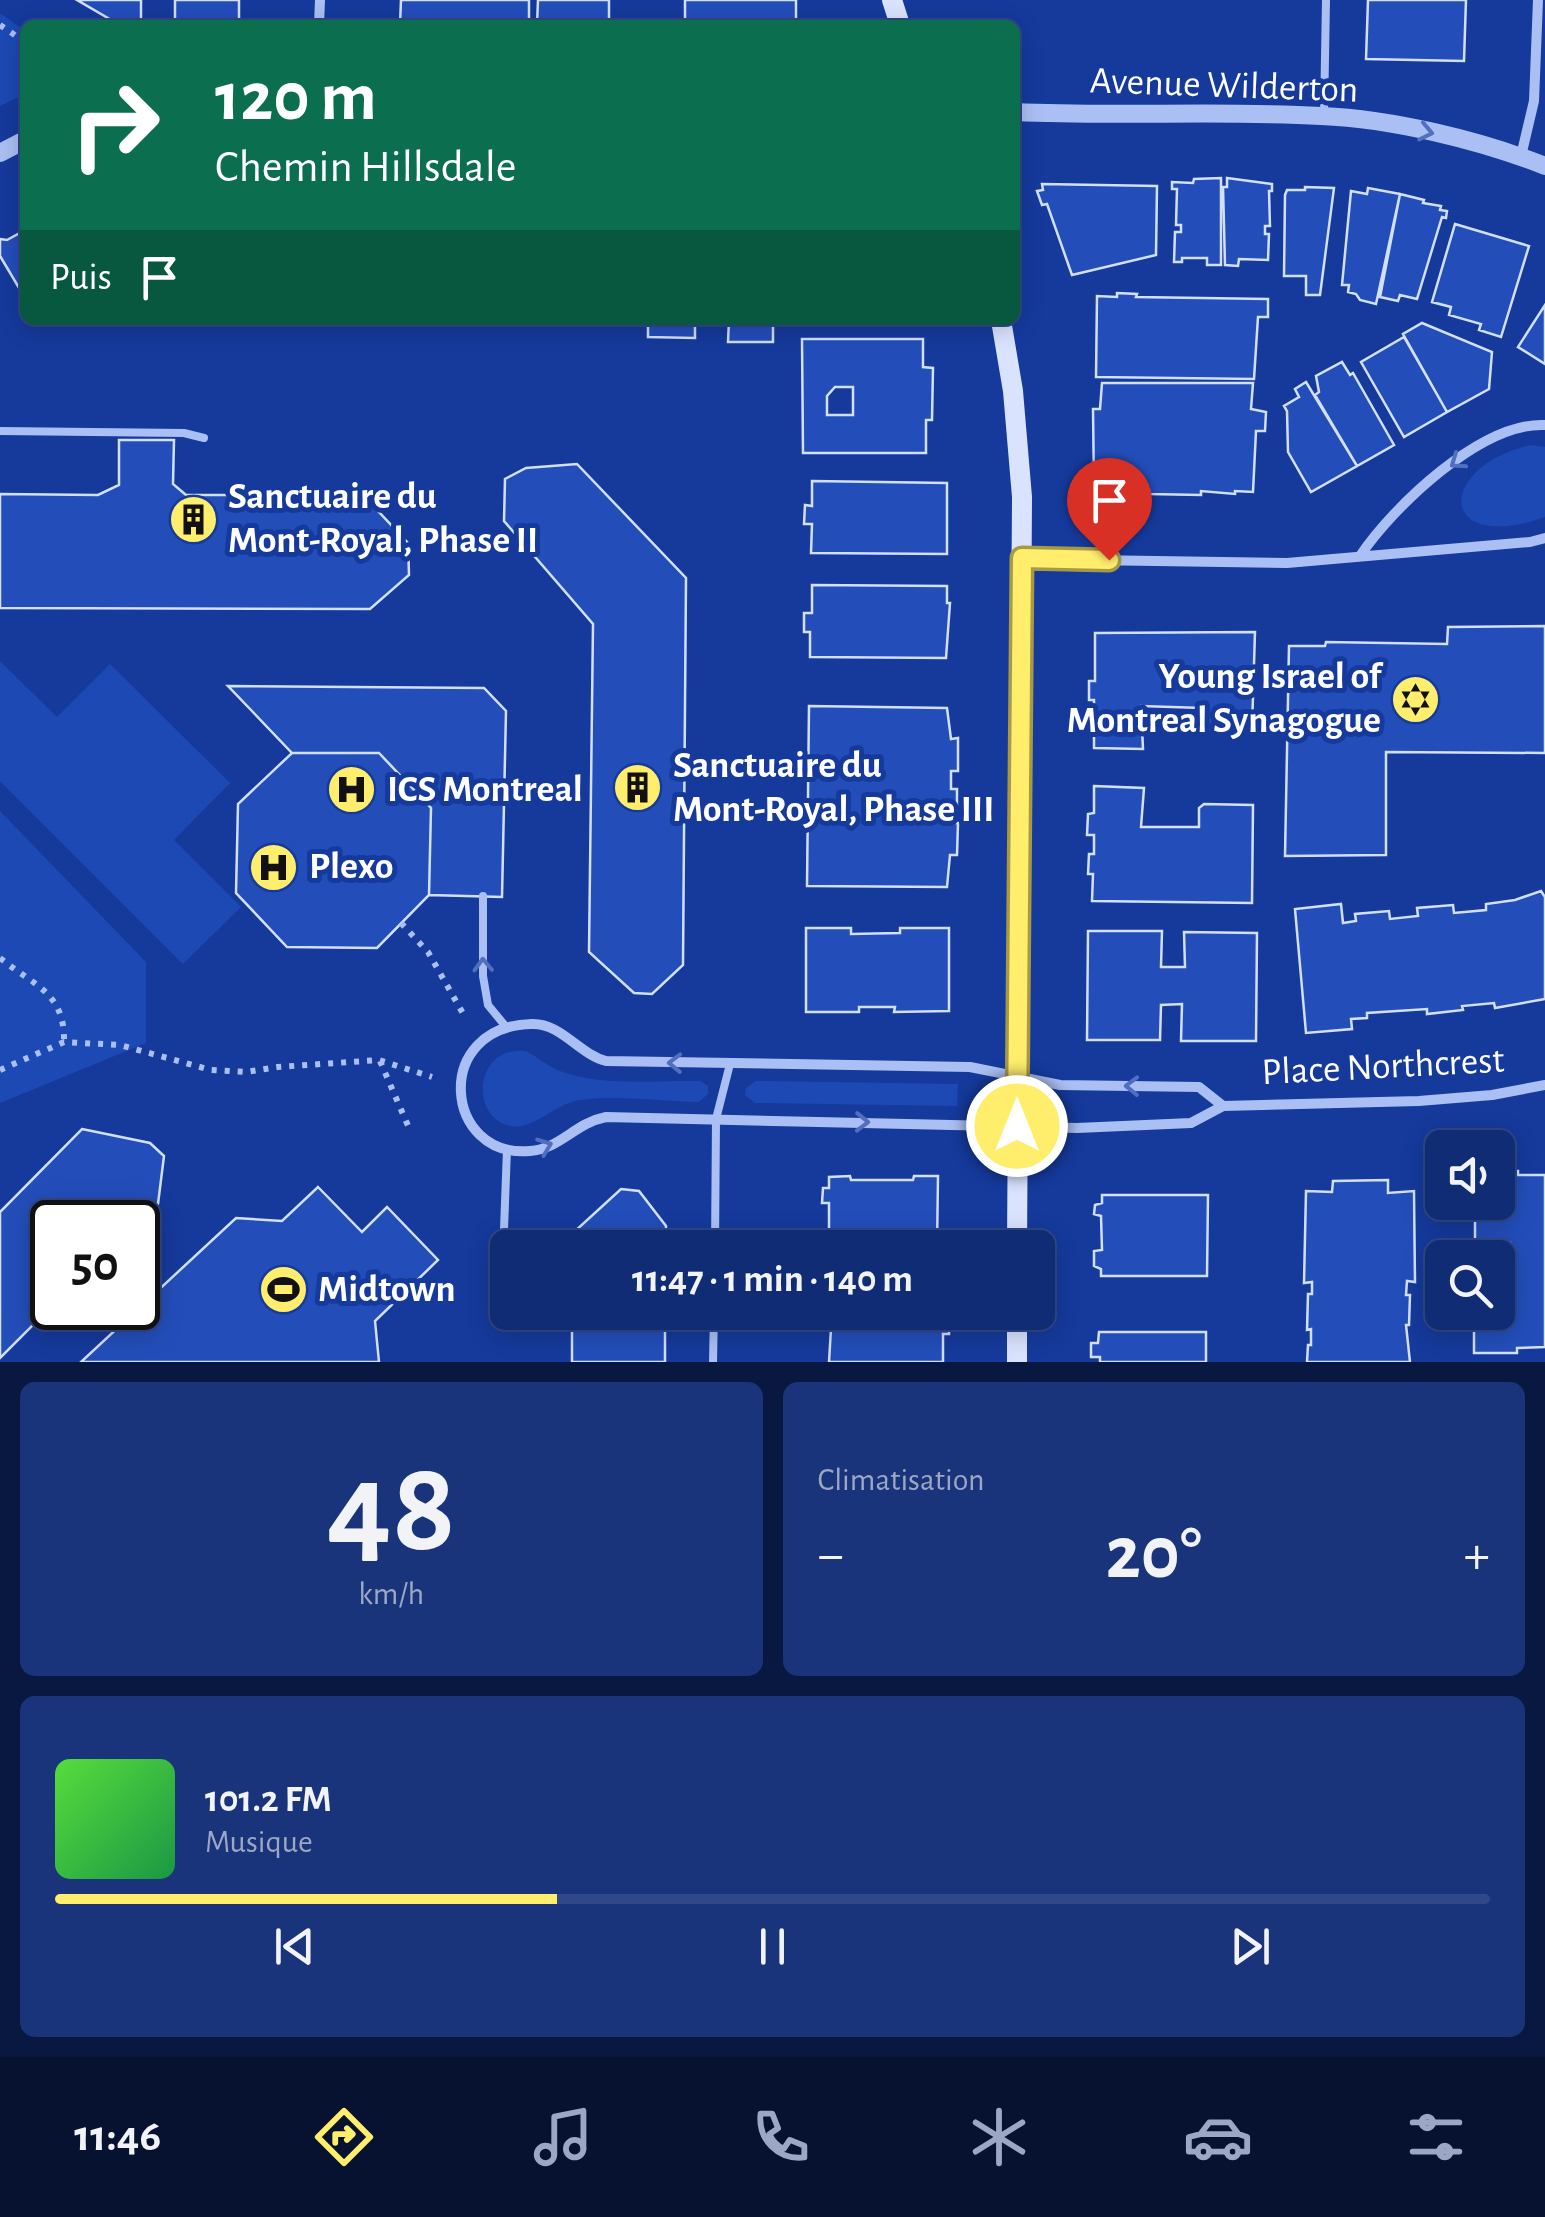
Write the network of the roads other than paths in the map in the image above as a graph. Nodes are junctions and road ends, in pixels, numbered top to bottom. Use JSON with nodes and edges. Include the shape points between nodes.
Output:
{"nodes":[{"id":1,"x":1326,"y":0,"type":"edge"},
{"id":2,"x":1538,"y":0,"type":"edge"},
{"id":3,"x":1020,"y":112,"type":"edge"},
{"id":4,"x":1324,"y":116,"type":"junction"},
{"id":5,"x":1521,"y":156,"type":"junction"},
{"id":6,"x":1545,"y":166,"type":"edge"},
{"id":7,"x":1001,"y":325,"type":"edge"},
{"id":8,"x":1545,"y":425,"type":"edge"},
{"id":9,"x":0,"y":432,"type":"edge"},
{"id":10,"x":204,"y":438,"type":"dead end"},
{"id":11,"x":1545,"y":538,"type":"edge"},
{"id":12,"x":1360,"y":556,"type":"junction"},
{"id":13,"x":1022,"y":558,"type":"junction"},
{"id":14,"x":483,"y":896,"type":"dead end"},
{"id":15,"x":507,"y":1028,"type":"junction"},
{"id":16,"x":730,"y":1064,"type":"junction"},
{"id":17,"x":1017,"y":1076,"type":"junction"},
{"id":18,"x":1545,"y":1085,"type":"edge"},
{"id":19,"x":1223,"y":1106,"type":"junction"},
{"id":20,"x":716,"y":1119,"type":"junction"},
{"id":21,"x":1017,"y":1126,"type":"junction"},
{"id":22,"x":506,"y":1149,"type":"junction"},
{"id":23,"x":503,"y":1230,"type":"edge"},
{"id":24,"x":714,"y":1230,"type":"edge"},
{"id":25,"x":1017,"y":1230,"type":"edge"},
{"id":26,"x":714,"y":1330,"type":"edge"},
{"id":27,"x":1017,"y":1330,"type":"edge"},
{"id":28,"x":713,"y":1362,"type":"edge"},
{"id":29,"x":1017,"y":1362,"type":"edge"}],
"edges":[{"from":1,"to":4,"type":"lane"},
{"from":2,"to":5,"type":"street","via":[[1534,102]]},
{"from":3,"to":4,"type":"street","name":"Avenue Wilderton"},
{"from":4,"to":5,"type":"street","name":"Avenue Wilderton","one_way":true},
{"from":5,"to":6,"type":"street","name":"Avenue Wilderton"},
{"from":7,"to":13,"type":"main road","via":[[1013,391]]},
{"from":8,"to":12,"type":"street","one_way":true,"via":[[1513,429],[1464,457],[1425,485]]},
{"from":9,"to":10,"type":"lane","via":[[184,432]]},
{"from":11,"to":12,"type":"street"},
{"from":12,"to":13,"type":"street","via":[[1287,562]]},
{"from":13,"to":17,"type":"main road"},
{"from":15,"to":14,"type":"lane","one_way":true,"via":[[488,1005],[482,976]]},
{"from":16,"to":15,"type":"street","name":"Place Northcrest","one_way":true,"via":[[606,1061],[545,1026]]},
{"from":15,"to":22,"type":"street","via":[[472,1050],[460,1086],[469,1122]]},
{"from":16,"to":17,"type":"street","name":"Place Northcrest","via":[[970,1067]]},
{"from":16,"to":20,"type":"lane"},
{"from":19,"to":17,"type":"street","name":"Place Northcrest","one_way":true,"via":[[1198,1087],[1060,1086]]},
{"from":17,"to":21,"type":"main road"},
{"from":18,"to":19,"type":"street","name":"Place Northcrest","via":[[1418,1101]]},
{"from":19,"to":21,"type":"street","name":"Place Northcrest","via":[[1191,1123]]},
{"from":20,"to":21,"type":"street","name":"Place Northcrest","one_way":true},
{"from":22,"to":20,"type":"street","name":"Place Northcrest","one_way":true,"via":[[550,1146],[586,1121],[606,1117]]},
{"from":20,"to":24,"type":"lane"},
{"from":21,"to":25,"type":"main road"},
{"from":22,"to":23,"type":"lane"},
{"from":26,"to":28,"type":"lane"},
{"from":27,"to":29,"type":"main road"}]}
